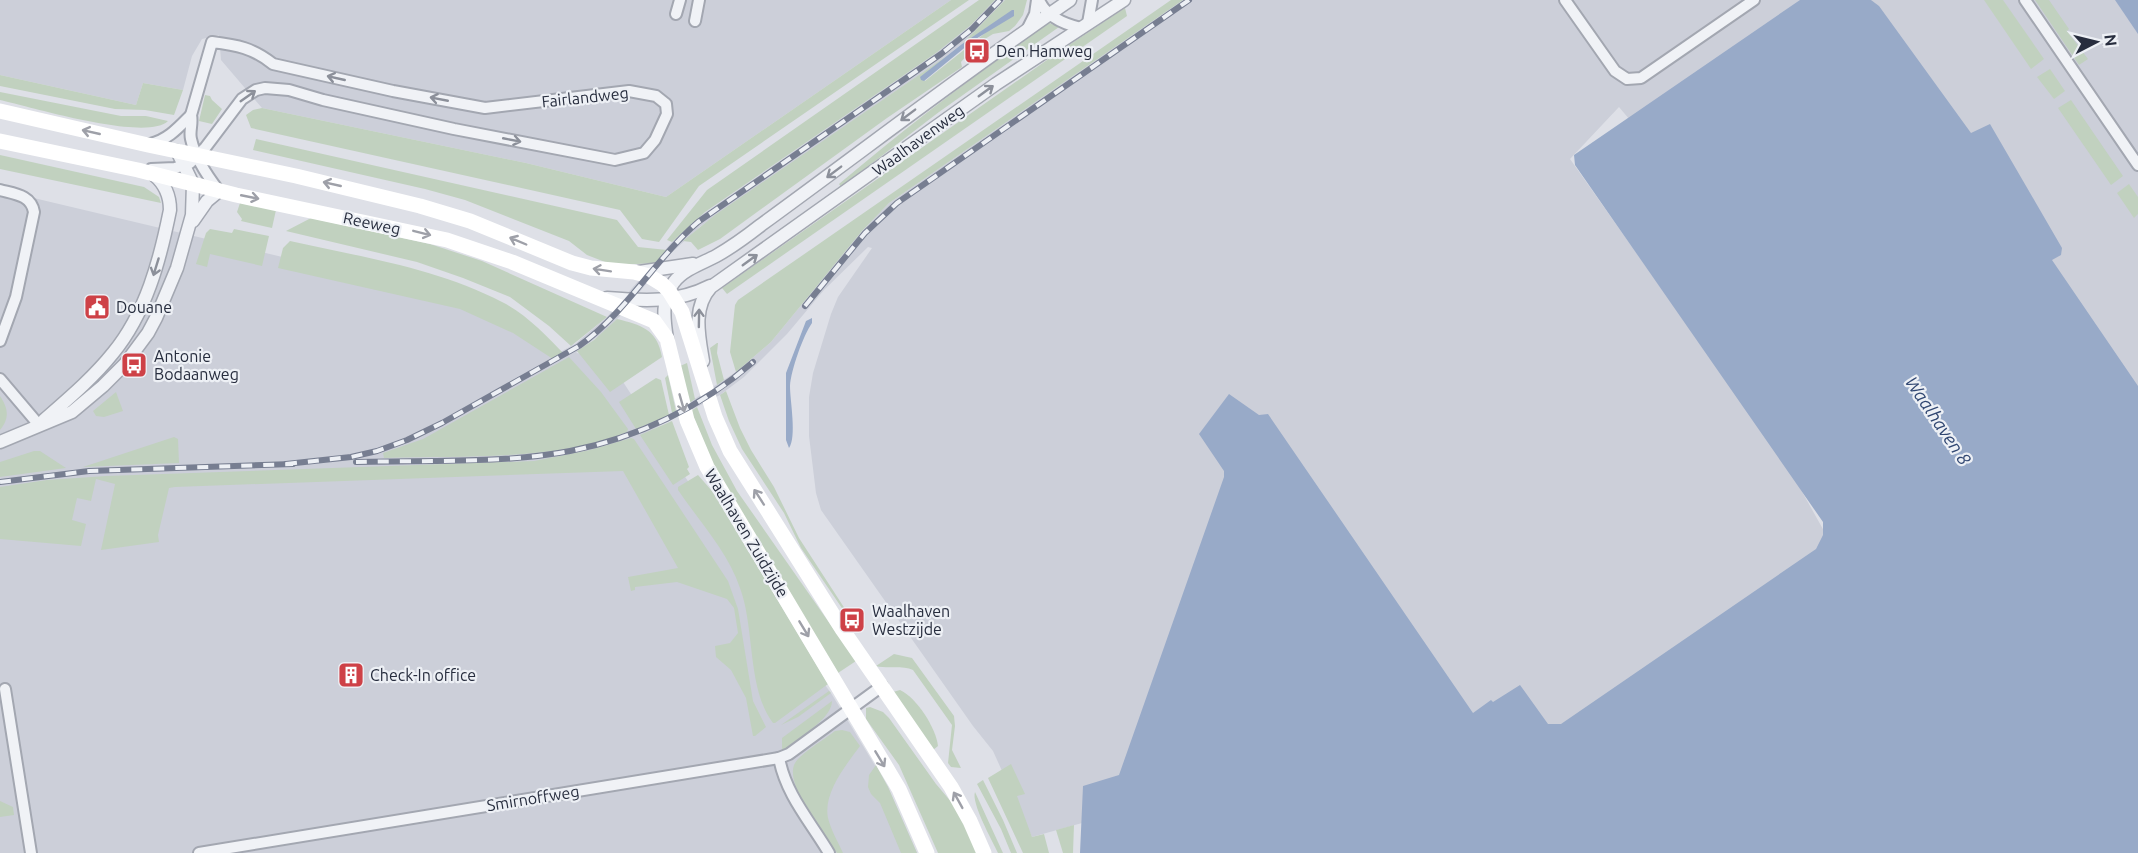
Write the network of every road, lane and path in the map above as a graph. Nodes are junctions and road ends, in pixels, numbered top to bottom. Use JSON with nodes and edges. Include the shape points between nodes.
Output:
{"nodes":[{"id":1,"x":680,"y":0,"type":"edge"},
{"id":2,"x":699,"y":0,"type":"edge"},
{"id":3,"x":1038,"y":0,"type":"edge"},
{"id":4,"x":1070,"y":0,"type":"edge"},
{"id":5,"x":1092,"y":0,"type":"edge"},
{"id":6,"x":1124,"y":0,"type":"edge"},
{"id":7,"x":1565,"y":0,"type":"edge"},
{"id":8,"x":1754,"y":0,"type":"edge"},
{"id":9,"x":2025,"y":0,"type":"edge"},
{"id":10,"x":676,"y":14,"type":"dead end"},
{"id":11,"x":1049,"y":14,"type":"junction"},
{"id":12,"x":695,"y":21,"type":"dead end"},
{"id":13,"x":1085,"y":26,"type":"junction"},
{"id":14,"x":1027,"y":30,"type":"junction"},
{"id":15,"x":0,"y":111,"type":"edge"},
{"id":16,"x":191,"y":115,"type":"junction"},
{"id":17,"x":211,"y":140,"type":"junction"},
{"id":18,"x":0,"y":141,"type":"edge"},
{"id":19,"x":148,"y":145,"type":"junction"},
{"id":20,"x":177,"y":151,"type":"junction"},
{"id":21,"x":198,"y":156,"type":"junction"},
{"id":22,"x":219,"y":160,"type":"junction"},
{"id":23,"x":185,"y":165,"type":"junction"},
{"id":24,"x":2138,"y":165,"type":"edge"},
{"id":25,"x":138,"y":170,"type":"junction"},
{"id":26,"x":154,"y":175,"type":"junction"},
{"id":27,"x":193,"y":184,"type":"junction"},
{"id":28,"x":0,"y":190,"type":"edge"},
{"id":29,"x":219,"y":191,"type":"junction"},
{"id":30,"x":190,"y":224,"type":"junction"},
{"id":31,"x":688,"y":268,"type":"junction"},
{"id":32,"x":628,"y":272,"type":"junction"},
{"id":33,"x":702,"y":293,"type":"junction"},
{"id":34,"x":599,"y":298,"type":"junction"},
{"id":35,"x":672,"y":298,"type":"junction"},
{"id":36,"x":659,"y":326,"type":"joint"},
{"id":37,"x":0,"y":341,"type":"edge"},
{"id":38,"x":669,"y":346,"type":"junction"},
{"id":39,"x":0,"y":379,"type":"edge"},
{"id":40,"x":715,"y":417,"type":"junction"},
{"id":41,"x":39,"y":425,"type":"junction"},
{"id":42,"x":0,"y":442,"type":"edge"},
{"id":43,"x":882,"y":686,"type":"junction"},
{"id":44,"x":5,"y":689,"type":"dead end"},
{"id":45,"x":851,"y":708,"type":"junction"},
{"id":46,"x":779,"y":758,"type":"junction"},
{"id":47,"x":31,"y":853,"type":"edge"},
{"id":48,"x":199,"y":853,"type":"edge"},
{"id":49,"x":829,"y":853,"type":"edge"},
{"id":50,"x":927,"y":853,"type":"edge"},
{"id":51,"x":984,"y":853,"type":"edge"}],
"edges":[{"from":1,"to":10,"type":"street"},
{"from":2,"to":12,"type":"street"},
{"from":3,"to":11,"type":"street"},
{"from":3,"to":14,"type":"street"},
{"from":4,"to":11,"type":"street","name":"Waalhavenweg"},
{"from":5,"to":13,"type":"street"},
{"from":6,"to":13,"type":"street","name":"Waalhavenweg"},
{"from":7,"to":8,"type":"street","via":[[1615,71],[1635,80]]},
{"from":9,"to":24,"type":"street"},
{"from":11,"to":13,"type":"street","via":[[1067,24]]},
{"from":11,"to":14,"type":"street","name":"Waalhavenweg"},
{"from":33,"to":13,"type":"street","name":"Waalhavenweg","one_way":true,"via":[[996,84]]},
{"from":14,"to":31,"type":"street","name":"Waalhavenweg","one_way":true,"via":[[756,229],[709,260]]},
{"from":19,"to":15,"type":"main road","name":"Reeweg","one_way":true},
{"from":17,"to":16,"type":"street","name":"Fairlandweg","one_way":true,"via":[[242,99],[265,88],[615,160],[644,153],[667,114],[666,104],[656,96],[629,91],[484,108],[273,64],[259,52],[212,42]]},
{"from":16,"to":19,"type":"street","via":[[167,137]]},
{"from":16,"to":21,"type":"street","via":[[190,136]]},
{"from":17,"to":21,"type":"street"},
{"from":17,"to":22,"type":"street"},
{"from":18,"to":25,"type":"main road","name":"Reeweg"},
{"from":19,"to":20,"type":"main road","name":"Reeweg"},
{"from":20,"to":21,"type":"main road","name":"Reeweg"},
{"from":20,"to":23,"type":"street"},
{"from":21,"to":22,"type":"main road","name":"Reeweg"},
{"from":21,"to":23,"type":"street","name":"Reeweg"},
{"from":21,"to":29,"type":"street"},
{"from":32,"to":22,"type":"main road","name":"Reeweg","one_way":true,"via":[[572,263],[470,221],[420,206]]},
{"from":23,"to":25,"type":"street","name":"Reeweg"},
{"from":23,"to":27,"type":"street"},
{"from":25,"to":26,"type":"main road","name":"Reeweg"},
{"from":26,"to":27,"type":"main road","name":"Reeweg"},
{"from":26,"to":41,"type":"street","one_way":true,"via":[[166,190],[170,210],[141,307],[109,358]]},
{"from":27,"to":29,"type":"main road","name":"Reeweg"},
{"from":27,"to":30,"type":"street"},
{"from":28,"to":37,"type":"street","via":[[26,197],[33,205],[33,224],[16,297]]},
{"from":29,"to":30,"type":"street"},
{"from":29,"to":34,"type":"main road","name":"Reeweg","one_way":true,"via":[[447,240]]},
{"from":30,"to":41,"type":"street","via":[[163,303],[136,349],[103,386],[72,412]]},
{"from":31,"to":32,"type":"street","name":"Reeweg"},
{"from":31,"to":35,"type":"street","via":[[674,281]]},
{"from":32,"to":35,"type":"main road","name":"Reeweg","via":[[649,276],[662,284]]},
{"from":33,"to":35,"type":"street","name":"Reeweg"},
{"from":40,"to":33,"type":"street","name":"Waalhaven Zuidzijde","one_way":true,"via":[[699,338]]},
{"from":34,"to":35,"type":"street","name":"Reeweg"},
{"from":34,"to":36,"type":"main road","name":"Reeweg"},
{"from":35,"to":38,"type":"street","name":"Waalhaven Zuidzijde","via":[[664,318]]},
{"from":35,"to":40,"type":"main road","name":"Waalhaven Zuidzijde"},
{"from":36,"to":38,"type":"main road","name":"Waalhaven Zuidzijde"},
{"from":38,"to":45,"type":"main road","name":"Waalhaven Zuidzijde","one_way":true,"via":[[687,420],[707,467]]},
{"from":39,"to":41,"type":"street"},
{"from":43,"to":40,"type":"main road","name":"Waalhaven Zuidzijde","one_way":true,"via":[[740,468]]},
{"from":41,"to":42,"type":"street"},
{"from":43,"to":45,"type":"street"},
{"from":51,"to":43,"type":"main road","name":"Waalhaven Zuidzijde","one_way":true,"via":[[951,787]]},
{"from":44,"to":47,"type":"street"},
{"from":45,"to":46,"type":"street","name":"Smirnoffweg"},
{"from":45,"to":50,"type":"main road","name":"Waalhaven Zuidzijde","one_way":true,"via":[[899,789]]},
{"from":46,"to":48,"type":"street","name":"Smirnoffweg"},
{"from":46,"to":49,"type":"street","via":[[788,789]]}]}
